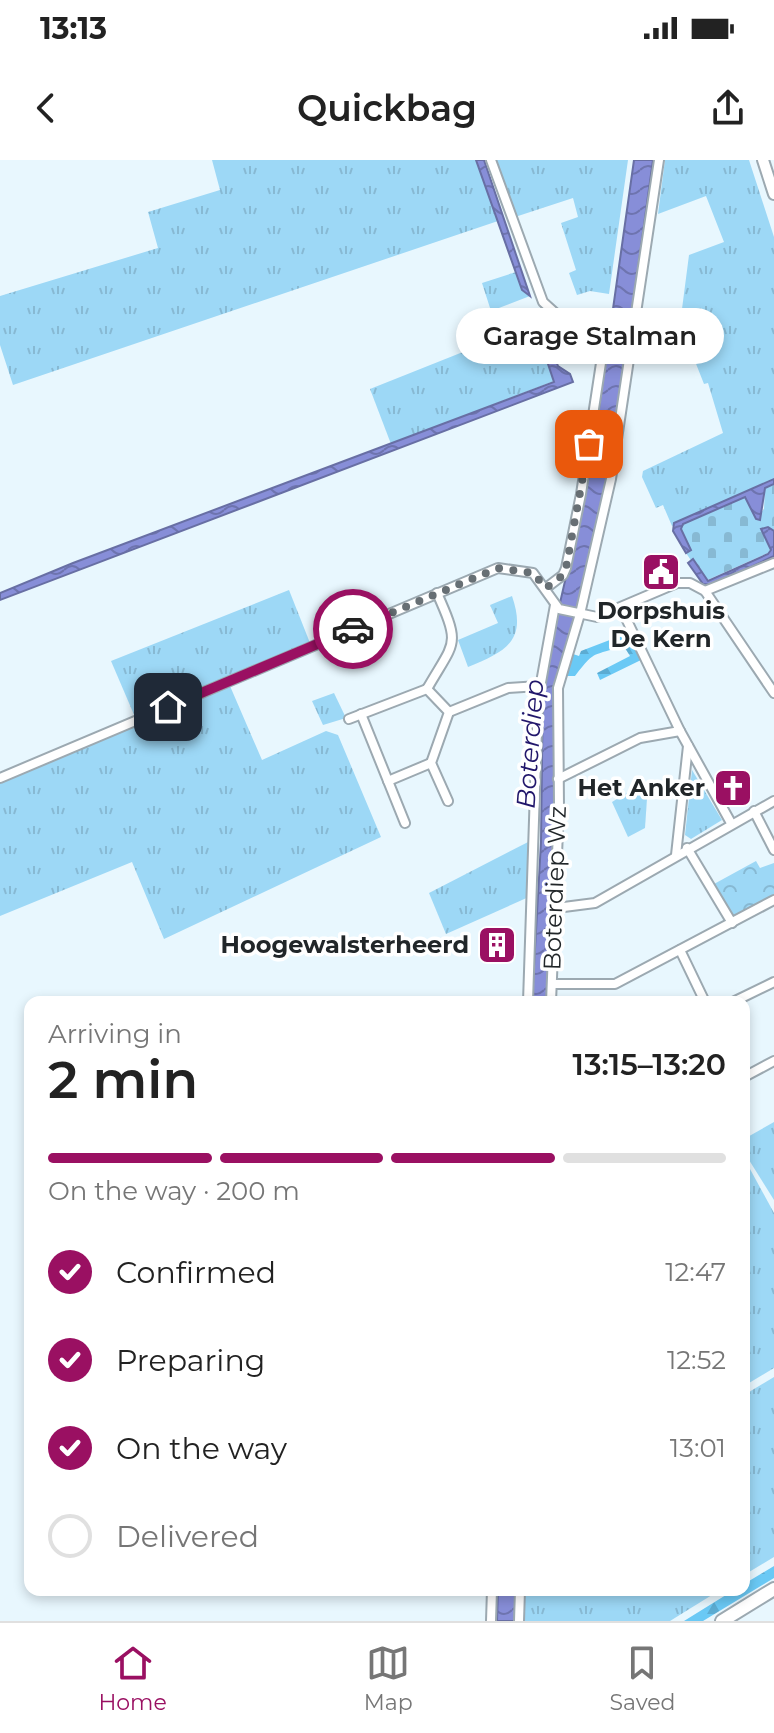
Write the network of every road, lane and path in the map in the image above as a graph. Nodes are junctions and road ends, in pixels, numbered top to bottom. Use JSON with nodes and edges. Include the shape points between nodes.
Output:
{"nodes":[{"id":1,"x":491,"y":160,"type":"edge"},
{"id":2,"x":659,"y":160,"type":"edge"},
{"id":3,"x":763,"y":160,"type":"edge"},
{"id":4,"x":774,"y":194,"type":"edge"},
{"id":5,"x":774,"y":563,"type":"edge"},
{"id":6,"x":546,"y":588,"type":"junction"},
{"id":7,"x":705,"y":591,"type":"junction"},
{"id":8,"x":437,"y":593,"type":"junction"},
{"id":9,"x":557,"y":607,"type":"junction"},
{"id":10,"x":621,"y":608,"type":"junction"},
{"id":11,"x":579,"y":614,"type":"junction"},
{"id":12,"x":539,"y":686,"type":"junction"},
{"id":13,"x":427,"y":689,"type":"junction"},
{"id":14,"x":774,"y":693,"type":"edge"},
{"id":15,"x":449,"y":712,"type":"junction"},
{"id":16,"x":361,"y":714,"type":"junction"},
{"id":17,"x":349,"y":719,"type":"dead end"},
{"id":18,"x":680,"y":731,"type":"junction"},
{"id":19,"x":688,"y":746,"type":"junction"},
{"id":20,"x":431,"y":763,"type":"junction"},
{"id":21,"x":0,"y":778,"type":"edge"},
{"id":22,"x":558,"y":779,"type":"junction"},
{"id":23,"x":388,"y":781,"type":"junction"},
{"id":24,"x":448,"y":801,"type":"dead end"},
{"id":25,"x":774,"y":801,"type":"edge"},
{"id":26,"x":754,"y":811,"type":"junction"},
{"id":27,"x":405,"y":823,"type":"dead end"},
{"id":28,"x":731,"y":823,"type":"junction"},
{"id":29,"x":687,"y":848,"type":"junction"},
{"id":30,"x":774,"y":850,"type":"edge"},
{"id":31,"x":676,"y":855,"type":"junction"},
{"id":32,"x":774,"y":900,"type":"edge"},
{"id":33,"x":556,"y":908,"type":"junction"},
{"id":34,"x":732,"y":923,"type":"junction"},
{"id":35,"x":680,"y":950,"type":"junction"},
{"id":36,"x":774,"y":982,"type":"edge"},
{"id":37,"x":552,"y":984,"type":"junction"},
{"id":38,"x":528,"y":996,"type":"edge"},
{"id":39,"x":551,"y":996,"type":"edge"},
{"id":40,"x":702,"y":996,"type":"edge"},
{"id":41,"x":745,"y":996,"type":"edge"},
{"id":42,"x":774,"y":1061,"type":"edge"},
{"id":43,"x":750,"y":1074,"type":"edge"},
{"id":44,"x":774,"y":1589,"type":"edge"},
{"id":45,"x":492,"y":1596,"type":"edge"},
{"id":46,"x":520,"y":1596,"type":"edge"},
{"id":47,"x":491,"y":1621,"type":"edge"},
{"id":48,"x":519,"y":1621,"type":"edge"},
{"id":49,"x":722,"y":1621,"type":"edge"}],
"edges":[{"from":1,"to":6,"type":"street","via":[[543,302],[599,355],[601,370],[566,568]]},
{"from":2,"to":11,"type":"street","name":"Boterdiep Wz","via":[[621,421]]},
{"from":3,"to":4,"type":"main road"},
{"from":5,"to":7,"type":"street"},
{"from":6,"to":8,"type":"street","via":[[533,573],[508,567]]},
{"from":6,"to":9,"type":"street"},
{"from":7,"to":10,"type":"street","via":[[677,583]]},
{"from":7,"to":14,"type":"street"},
{"from":8,"to":13,"type":"street","via":[[454,632],[453,644]]},
{"from":8,"to":21,"type":"street"},
{"from":9,"to":11,"type":"street"},
{"from":9,"to":12,"type":"street"},
{"from":10,"to":11,"type":"street","via":[[597,617]]},
{"from":10,"to":18,"type":"street"},
{"from":11,"to":22,"type":"street","name":"Boterdiep Wz","via":[[558,688]]},
{"from":12,"to":15,"type":"street","via":[[508,688]]},
{"from":12,"to":38,"type":"street"},
{"from":13,"to":15,"type":"street"},
{"from":13,"to":16,"type":"street"},
{"from":15,"to":20,"type":"street"},
{"from":16,"to":17,"type":"street"},
{"from":16,"to":23,"type":"street"},
{"from":18,"to":19,"type":"street"},
{"from":18,"to":22,"type":"street","via":[[640,738]]},
{"from":19,"to":28,"type":"street"},
{"from":19,"to":31,"type":"street"},
{"from":20,"to":23,"type":"street"},
{"from":20,"to":24,"type":"street"},
{"from":22,"to":33,"type":"street","name":"Boterdiep Wz"},
{"from":23,"to":27,"type":"street"},
{"from":25,"to":26,"type":"street"},
{"from":26,"to":28,"type":"street"},
{"from":26,"to":30,"type":"street"},
{"from":28,"to":29,"type":"street"},
{"from":29,"to":31,"type":"street"},
{"from":29,"to":34,"type":"street"},
{"from":31,"to":33,"type":"street","via":[[595,903]]},
{"from":32,"to":34,"type":"street"},
{"from":33,"to":37,"type":"street","name":"Boterdiep Wz"},
{"from":34,"to":35,"type":"street"},
{"from":35,"to":37,"type":"street","via":[[606,986]]},
{"from":35,"to":40,"type":"street"},
{"from":36,"to":41,"type":"street"},
{"from":37,"to":39,"type":"street","name":"Boterdiep Wz"},
{"from":42,"to":43,"type":"street"},
{"from":44,"to":49,"type":"highway"},
{"from":45,"to":47,"type":"street"},
{"from":46,"to":48,"type":"street"}]}
